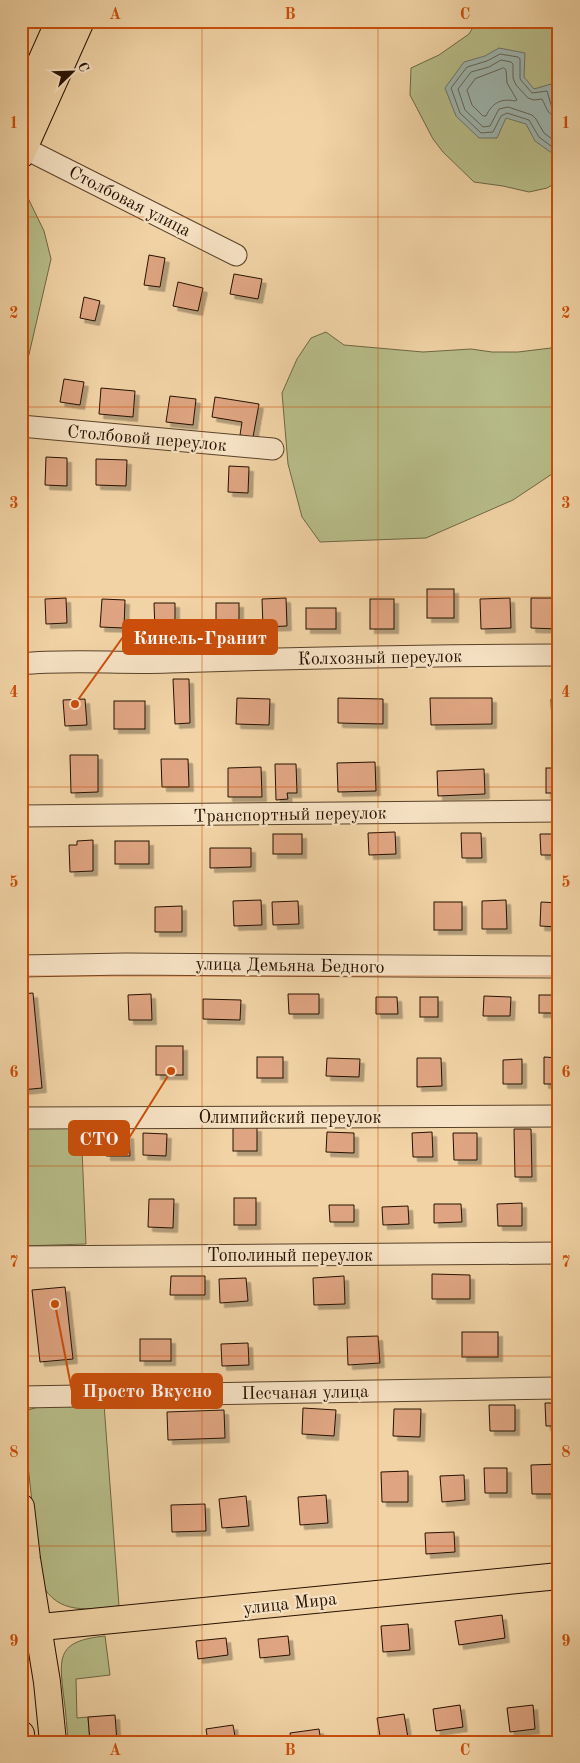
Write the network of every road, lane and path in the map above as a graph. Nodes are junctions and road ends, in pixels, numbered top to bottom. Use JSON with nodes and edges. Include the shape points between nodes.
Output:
{"nodes":[{"id":1,"x":59,"y":21,"type":"edge"},
{"id":2,"x":81,"y":21,"type":"edge"},
{"id":3,"x":21,"y":106,"type":"edge"},
{"id":4,"x":23,"y":152,"type":"edge"},
{"id":5,"x":236,"y":255,"type":"dead end"},
{"id":6,"x":21,"y":426,"type":"edge"},
{"id":7,"x":273,"y":449,"type":"dead end"},
{"id":8,"x":559,"y":655,"type":"edge"},
{"id":9,"x":21,"y":664,"type":"edge"},
{"id":10,"x":559,"y":811,"type":"edge"},
{"id":11,"x":21,"y":816,"type":"edge"},
{"id":12,"x":21,"y":966,"type":"edge"},
{"id":13,"x":559,"y":967,"type":"edge"},
{"id":14,"x":559,"y":1116,"type":"edge"},
{"id":15,"x":21,"y":1118,"type":"edge"},
{"id":16,"x":559,"y":1253,"type":"edge"},
{"id":17,"x":21,"y":1257,"type":"edge"},
{"id":18,"x":559,"y":1388,"type":"edge"},
{"id":19,"x":21,"y":1397,"type":"edge"},
{"id":20,"x":21,"y":1507,"type":"edge"},
{"id":21,"x":559,"y":1576,"type":"edge"},
{"id":22,"x":30,"y":1629,"type":"edge"},
{"id":23,"x":21,"y":1734,"type":"edge"},
{"id":24,"x":22,"y":1742,"type":"edge"},
{"id":25,"x":53,"y":1742,"type":"edge"}],
"edges":[{"from":1,"to":3,"type":"main road"},
{"from":2,"to":4,"type":"main road"},
{"from":4,"to":5,"type":"street","name":"Столбовая улица"},
{"from":6,"to":7,"type":"street","name":"Столбовой переулок"},
{"from":8,"to":9,"type":"street","name":"Колхозный переулок","via":[[141,663],[49,661]]},
{"from":10,"to":11,"type":"street","name":"Транспортный переулок"},
{"from":12,"to":13,"type":"street","name":"улица Демьяна Бедного"},
{"from":14,"to":15,"type":"street","name":"Олимпийский переулок"},
{"from":16,"to":17,"type":"street","name":"Тополиный переулок"},
{"from":18,"to":19,"type":"street","name":"Песчаная улица"},
{"from":20,"to":22,"type":"main road"},
{"from":21,"to":22,"type":"main road","name":"улица Мира"},
{"from":22,"to":25,"type":"main road","via":[[47,1682]]},
{"from":23,"to":24,"type":"main road"}]}
